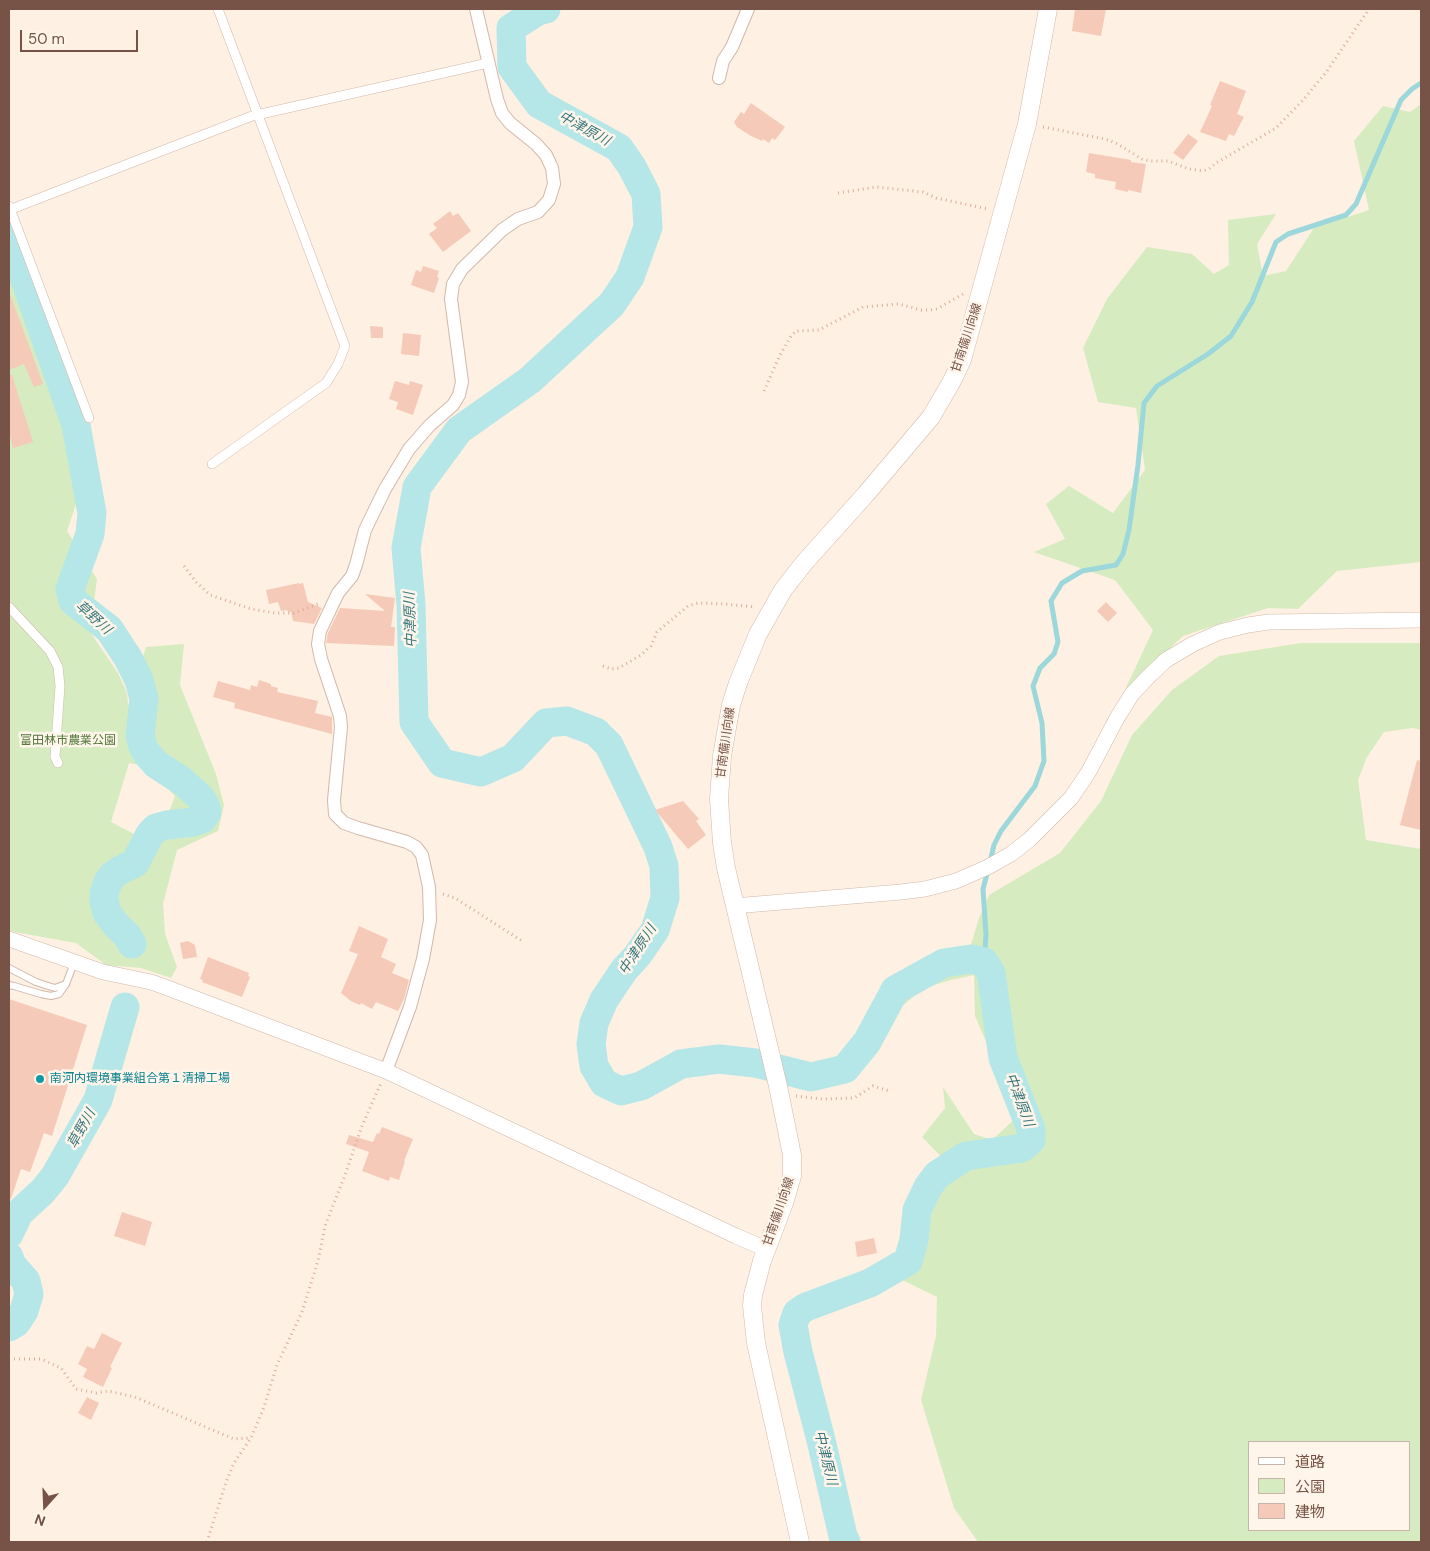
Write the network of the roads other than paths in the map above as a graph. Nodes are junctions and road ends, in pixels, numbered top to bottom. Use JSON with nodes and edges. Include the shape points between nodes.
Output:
{"nodes":[{"id":1,"x":218,"y":9,"type":"edge"},
{"id":2,"x":476,"y":9,"type":"edge"},
{"id":3,"x":748,"y":9,"type":"edge"},
{"id":4,"x":1048,"y":9,"type":"edge"},
{"id":5,"x":488,"y":63,"type":"junction"},
{"id":6,"x":719,"y":78,"type":"dead end"},
{"id":7,"x":258,"y":115,"type":"junction"},
{"id":8,"x":9,"y":209,"type":"edge"},
{"id":9,"x":89,"y":418,"type":"dead end"},
{"id":10,"x":212,"y":464,"type":"dead end"},
{"id":11,"x":9,"y":607,"type":"edge"},
{"id":12,"x":1421,"y":620,"type":"edge"},
{"id":13,"x":58,"y":763,"type":"dead end"},
{"id":14,"x":734,"y":906,"type":"junction"},
{"id":15,"x":9,"y":939,"type":"edge"},
{"id":16,"x":74,"y":962,"type":"junction"},
{"id":17,"x":9,"y":968,"type":"edge"},
{"id":18,"x":66,"y":984,"type":"junction"},
{"id":19,"x":9,"y":986,"type":"edge"},
{"id":20,"x":386,"y":1071,"type":"junction"},
{"id":21,"x":766,"y":1249,"type":"junction"},
{"id":22,"x":800,"y":1542,"type":"edge"}],
"edges":[{"from":1,"to":7,"type":"street"},
{"from":2,"to":5,"type":"street"},
{"from":3,"to":6,"type":"street","via":[[723,61]]},
{"from":4,"to":14,"type":"main road","name":"甘南備川向線","via":[[1027,124],[962,360],[931,417],[783,590],[748,656],[738,683],[722,756],[719,799],[725,860]]},
{"from":5,"to":7,"type":"street"},
{"from":5,"to":20,"type":"street","via":[[502,113],[546,155],[554,184],[549,200],[538,212],[518,219],[502,230],[462,269],[453,284],[451,299],[462,382],[459,395],[409,449],[385,490],[365,530],[352,576],[338,593],[320,631],[318,644],[340,716],[335,814],[344,823],[416,847],[422,855],[429,887],[430,920],[423,959],[410,1007]]},
{"from":7,"to":8,"type":"street"},
{"from":7,"to":10,"type":"street","via":[[345,346],[326,382]]},
{"from":8,"to":9,"type":"street"},
{"from":11,"to":13,"type":"street","via":[[50,651],[58,667],[60,686],[54,757]]},
{"from":12,"to":14,"type":"street","via":[[1269,622],[1220,632],[1166,660],[1132,694],[1071,798],[1029,840],[988,867],[967,877],[925,889]]},
{"from":14,"to":21,"type":"main road","name":"甘南備川向線","via":[[780,1092],[792,1155],[792,1176]]},
{"from":15,"to":16,"type":"street"},
{"from":16,"to":18,"type":"lane"},
{"from":16,"to":20,"type":"street","via":[[158,985]]},
{"from":17,"to":18,"type":"lane","via":[[50,987]]},
{"from":18,"to":19,"type":"lane","via":[[59,994],[51,996]]},
{"from":20,"to":21,"type":"street"},
{"from":21,"to":22,"type":"main road","name":"甘南備川向線","via":[[753,1295],[753,1323]]}]}
